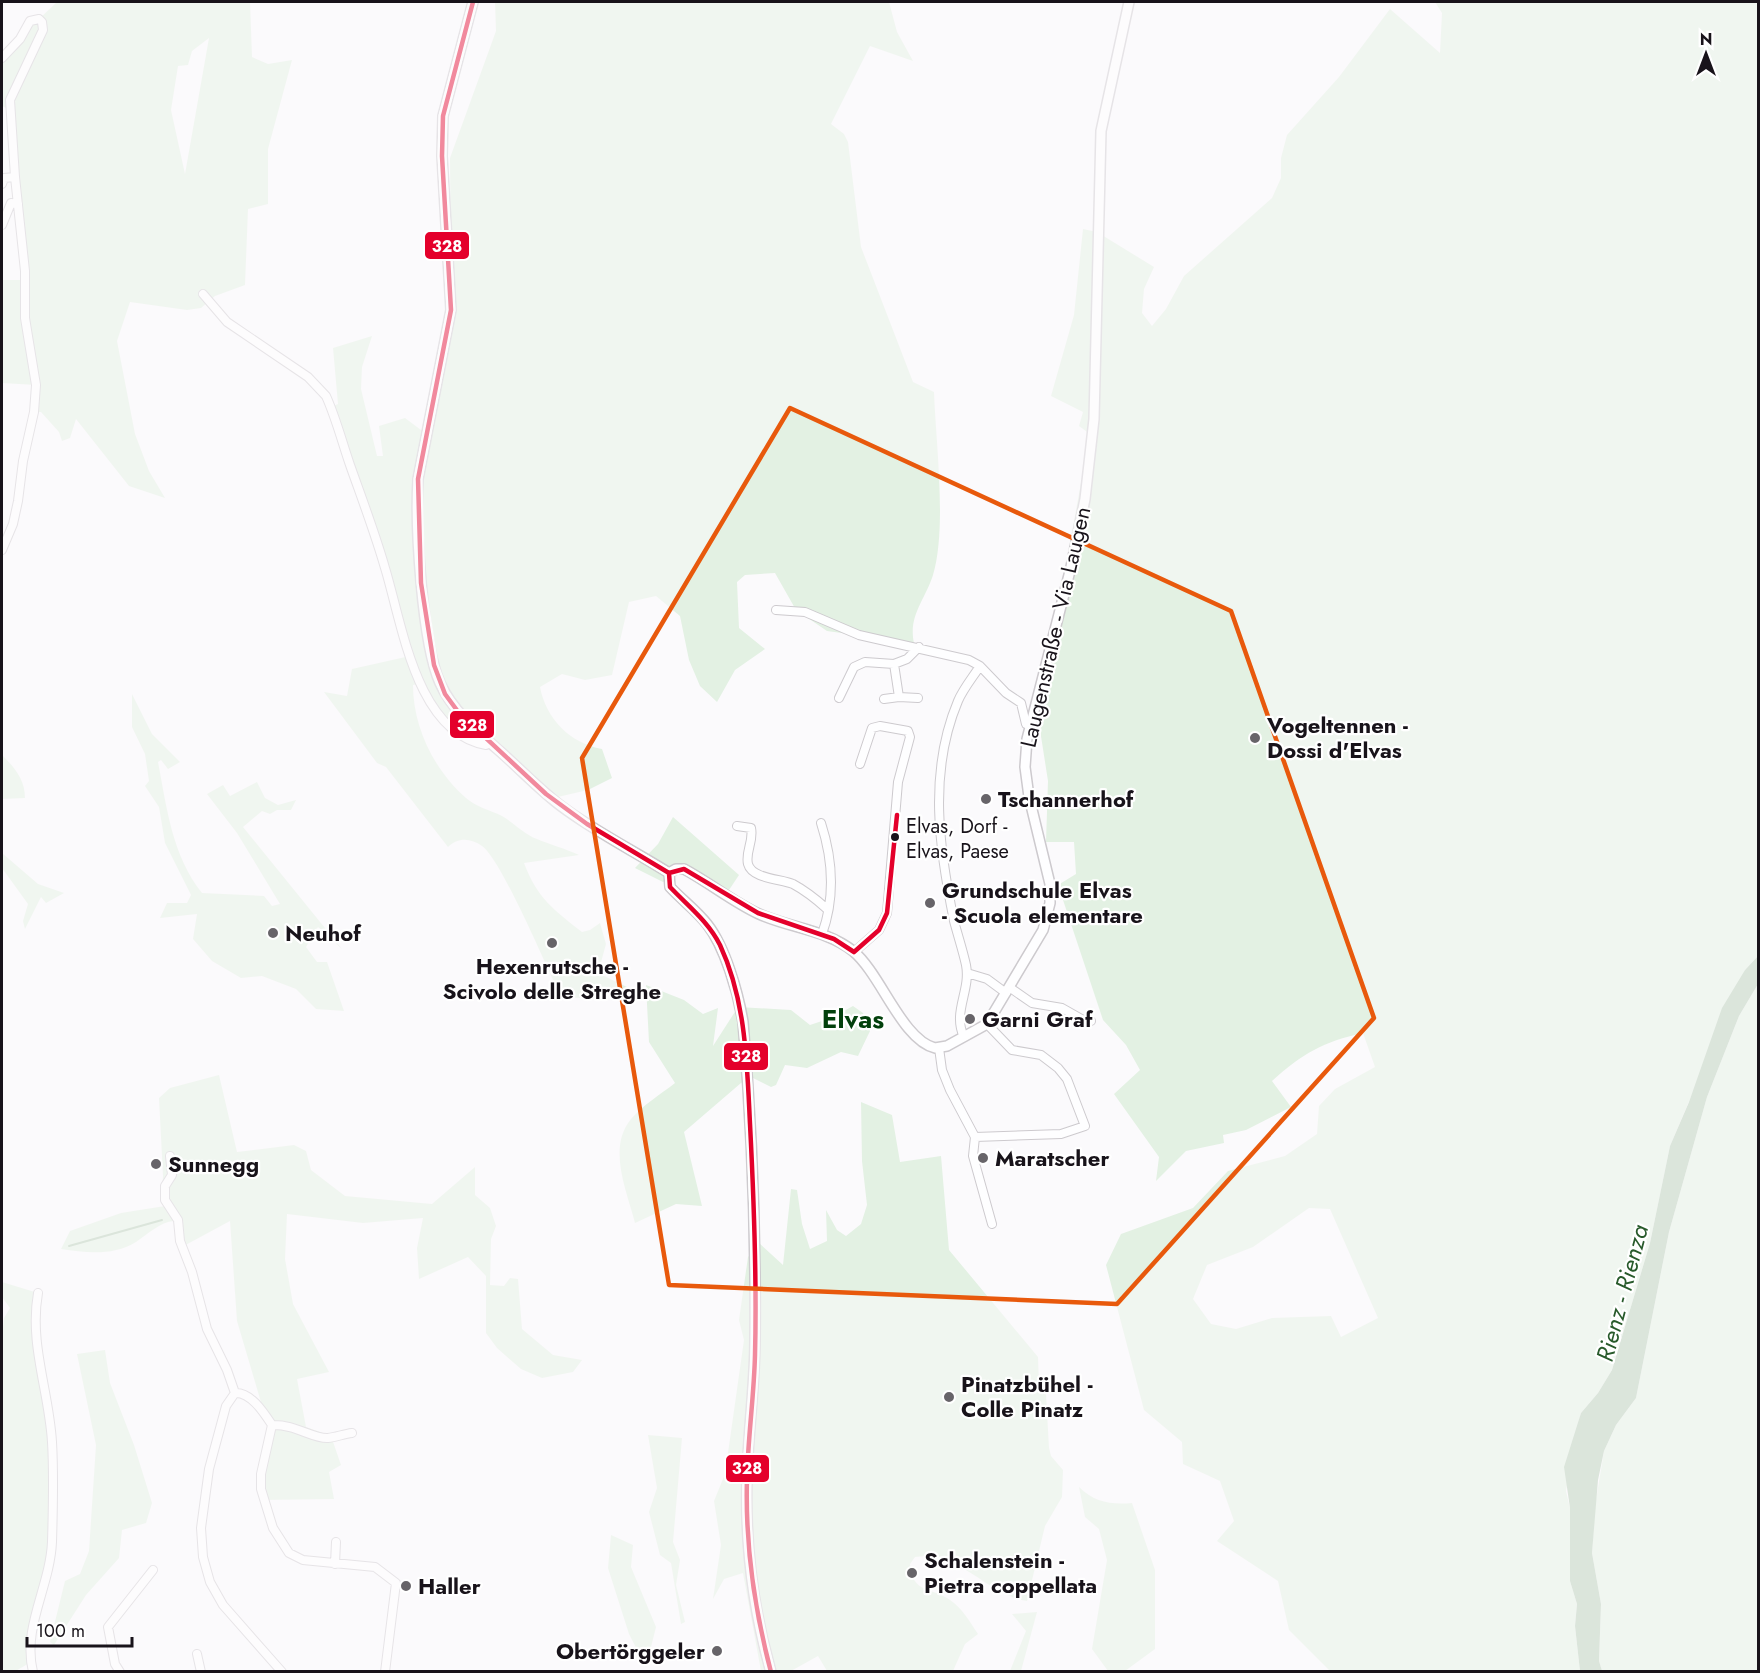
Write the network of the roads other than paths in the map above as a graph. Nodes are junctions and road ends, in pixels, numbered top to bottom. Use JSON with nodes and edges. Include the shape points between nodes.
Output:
{"nodes":[{"id":1,"x":473,"y":2,"type":"edge"},
{"id":2,"x":1129,"y":2,"type":"edge"},
{"id":3,"x":2,"y":58,"type":"edge"},
{"id":4,"x":10,"y":111,"type":"junction"},
{"id":5,"x":2,"y":116,"type":"edge"},
{"id":6,"x":15,"y":177,"type":"junction"},
{"id":7,"x":2,"y":184,"type":"edge"},
{"id":8,"x":18,"y":204,"type":"junction"},
{"id":9,"x":2,"y":225,"type":"edge"},
{"id":10,"x":203,"y":294,"type":"dead end"},
{"id":11,"x":2,"y":550,"type":"edge"},
{"id":12,"x":776,"y":610,"type":"dead end"},
{"id":13,"x":920,"y":647,"type":"junction"},
{"id":14,"x":894,"y":664,"type":"junction"},
{"id":15,"x":980,"y":666,"type":"junction"},
{"id":16,"x":898,"y":697,"type":"junction"},
{"id":17,"x":839,"y":698,"type":"dead end"},
{"id":18,"x":918,"y":698,"type":"dead end"},
{"id":19,"x":884,"y":699,"type":"dead end"},
{"id":20,"x":1036,"y":702,"type":"junction"},
{"id":21,"x":1021,"y":703,"type":"junction"},
{"id":22,"x":1030,"y":725,"type":"junction"},
{"id":23,"x":490,"y":743,"type":"junction"},
{"id":24,"x":861,"y":764,"type":"dead end"},
{"id":25,"x":821,"y":823,"type":"dead end"},
{"id":26,"x":737,"y":826,"type":"dead end"},
{"id":27,"x":669,"y":873,"type":"junction"},
{"id":28,"x":827,"y":909,"type":"junction"},
{"id":29,"x":822,"y":934,"type":"junction"},
{"id":30,"x":854,"y":952,"type":"junction"},
{"id":31,"x":967,"y":973,"type":"junction"},
{"id":32,"x":1007,"y":990,"type":"junction"},
{"id":33,"x":1091,"y":1021,"type":"dead end"},
{"id":34,"x":987,"y":1024,"type":"junction"},
{"id":35,"x":964,"y":1037,"type":"junction"},
{"id":36,"x":939,"y":1048,"type":"junction"},
{"id":37,"x":975,"y":1137,"type":"junction"},
{"id":38,"x":170,"y":1155,"type":"dead end"},
{"id":39,"x":992,"y":1224,"type":"dead end"},
{"id":40,"x":38,"y":1293,"type":"dead end"},
{"id":41,"x":235,"y":1393,"type":"junction"},
{"id":42,"x":272,"y":1425,"type":"junction"},
{"id":43,"x":352,"y":1433,"type":"dead end"},
{"id":44,"x":336,"y":1542,"type":"dead end"},
{"id":45,"x":335,"y":1564,"type":"junction"},
{"id":46,"x":153,"y":1570,"type":"dead end"},
{"id":47,"x":197,"y":1654,"type":"dead end"},
{"id":48,"x":771,"y":1670,"type":"edge"},
{"id":49,"x":33,"y":1671,"type":"edge"},
{"id":50,"x":120,"y":1671,"type":"edge"},
{"id":51,"x":201,"y":1671,"type":"edge"},
{"id":52,"x":282,"y":1671,"type":"edge"},
{"id":53,"x":385,"y":1671,"type":"edge"}],
"edges":[{"from":1,"to":23,"type":"street","via":[[443,116],[451,310],[446,349],[425,433],[417,499],[434,667],[456,709]]},
{"from":2,"to":20,"type":"street","name":"Laugenstraße - Via Laugen","via":[[1101,131],[1094,419],[1085,500]]},
{"from":3,"to":4,"type":"street","via":[[30,21],[42,22],[43,30],[30,62],[15,86]]},
{"from":4,"to":5,"type":"street"},
{"from":4,"to":6,"type":"street"},
{"from":6,"to":7,"type":"street","via":[[4,178]]},
{"from":6,"to":8,"type":"street"},
{"from":8,"to":9,"type":"street","via":[[11,203]]},
{"from":8,"to":11,"type":"street","via":[[25,318],[36,400],[14,524]]},
{"from":10,"to":23,"type":"street","via":[[226,322],[318,386],[331,407],[386,568],[408,651],[426,695],[447,723],[464,736],[481,744]]},
{"from":12,"to":13,"type":"street","via":[[806,612],[850,633]]},
{"from":13,"to":14,"type":"street"},
{"from":13,"to":15,"type":"street"},
{"from":14,"to":16,"type":"street"},
{"from":14,"to":17,"type":"street","via":[[865,662],[854,667]]},
{"from":15,"to":21,"type":"street"},
{"from":15,"to":31,"type":"street","via":[[958,701],[937,793],[939,831]]},
{"from":16,"to":18,"type":"street"},
{"from":16,"to":19,"type":"street"},
{"from":20,"to":21,"type":"street"},
{"from":20,"to":22,"type":"street","name":"Laugenstraße - Via Laugen"},
{"from":21,"to":22,"type":"street","via":[[1026,724]]},
{"from":22,"to":32,"type":"street","name":"Laugenstraße - Via Laugen","via":[[1026,779],[1050,884],[1050,903],[1043,930]]},
{"from":23,"to":27,"type":"street","via":[[562,807]]},
{"from":24,"to":30,"type":"street","via":[[872,728],[908,731],[910,737],[898,782],[887,913],[879,930]]},
{"from":25,"to":28,"type":"street","via":[[831,869]]},
{"from":26,"to":28,"type":"street","via":[[751,828],[753,836],[747,857],[752,872],[790,883]]},
{"from":27,"to":29,"type":"street","via":[[684,869],[758,913]]},
{"from":27,"to":48,"type":"street","via":[[670,887],[709,927],[718,944],[743,1022],[752,1168],[755,1340],[747,1480],[750,1562],[753,1596]]},
{"from":28,"to":29,"type":"street"},
{"from":29,"to":30,"type":"street"},
{"from":30,"to":36,"type":"street","via":[[916,1037]]},
{"from":31,"to":32,"type":"street"},
{"from":31,"to":35,"type":"street","via":[[958,1017]]},
{"from":32,"to":33,"type":"street","via":[[1032,1004],[1062,1008]]},
{"from":32,"to":34,"type":"street","name":"Laugenstraße - Via Laugen"},
{"from":34,"to":35,"type":"street","name":"Laugenstraße - Via Laugen"},
{"from":34,"to":37,"type":"street","via":[[1012,1050],[1041,1055],[1058,1068],[1067,1079],[1085,1126],[1061,1134]]},
{"from":35,"to":36,"type":"street","name":"Laugenstraße - Via Laugen"},
{"from":36,"to":37,"type":"street","via":[[950,1090]]},
{"from":37,"to":39,"type":"street","via":[[973,1156]]},
{"from":38,"to":41,"type":"street","via":[[172,1176],[165,1186],[165,1200],[178,1220],[180,1241],[207,1329]]},
{"from":40,"to":49,"type":"street","via":[[35,1346],[52,1442],[52,1545],[43,1596],[31,1631]]},
{"from":41,"to":42,"type":"street","via":[[245,1395]]},
{"from":41,"to":52,"type":"street","via":[[226,1406],[208,1469],[201,1528],[203,1557],[210,1582],[223,1605]]},
{"from":42,"to":43,"type":"street","via":[[304,1429],[328,1438]]},
{"from":42,"to":45,"type":"street","via":[[261,1489],[273,1528],[295,1558]]},
{"from":44,"to":45,"type":"street"},
{"from":45,"to":53,"type":"street","via":[[375,1567],[396,1583]]},
{"from":46,"to":50,"type":"street","via":[[108,1627]]},
{"from":47,"to":51,"type":"street"}]}
